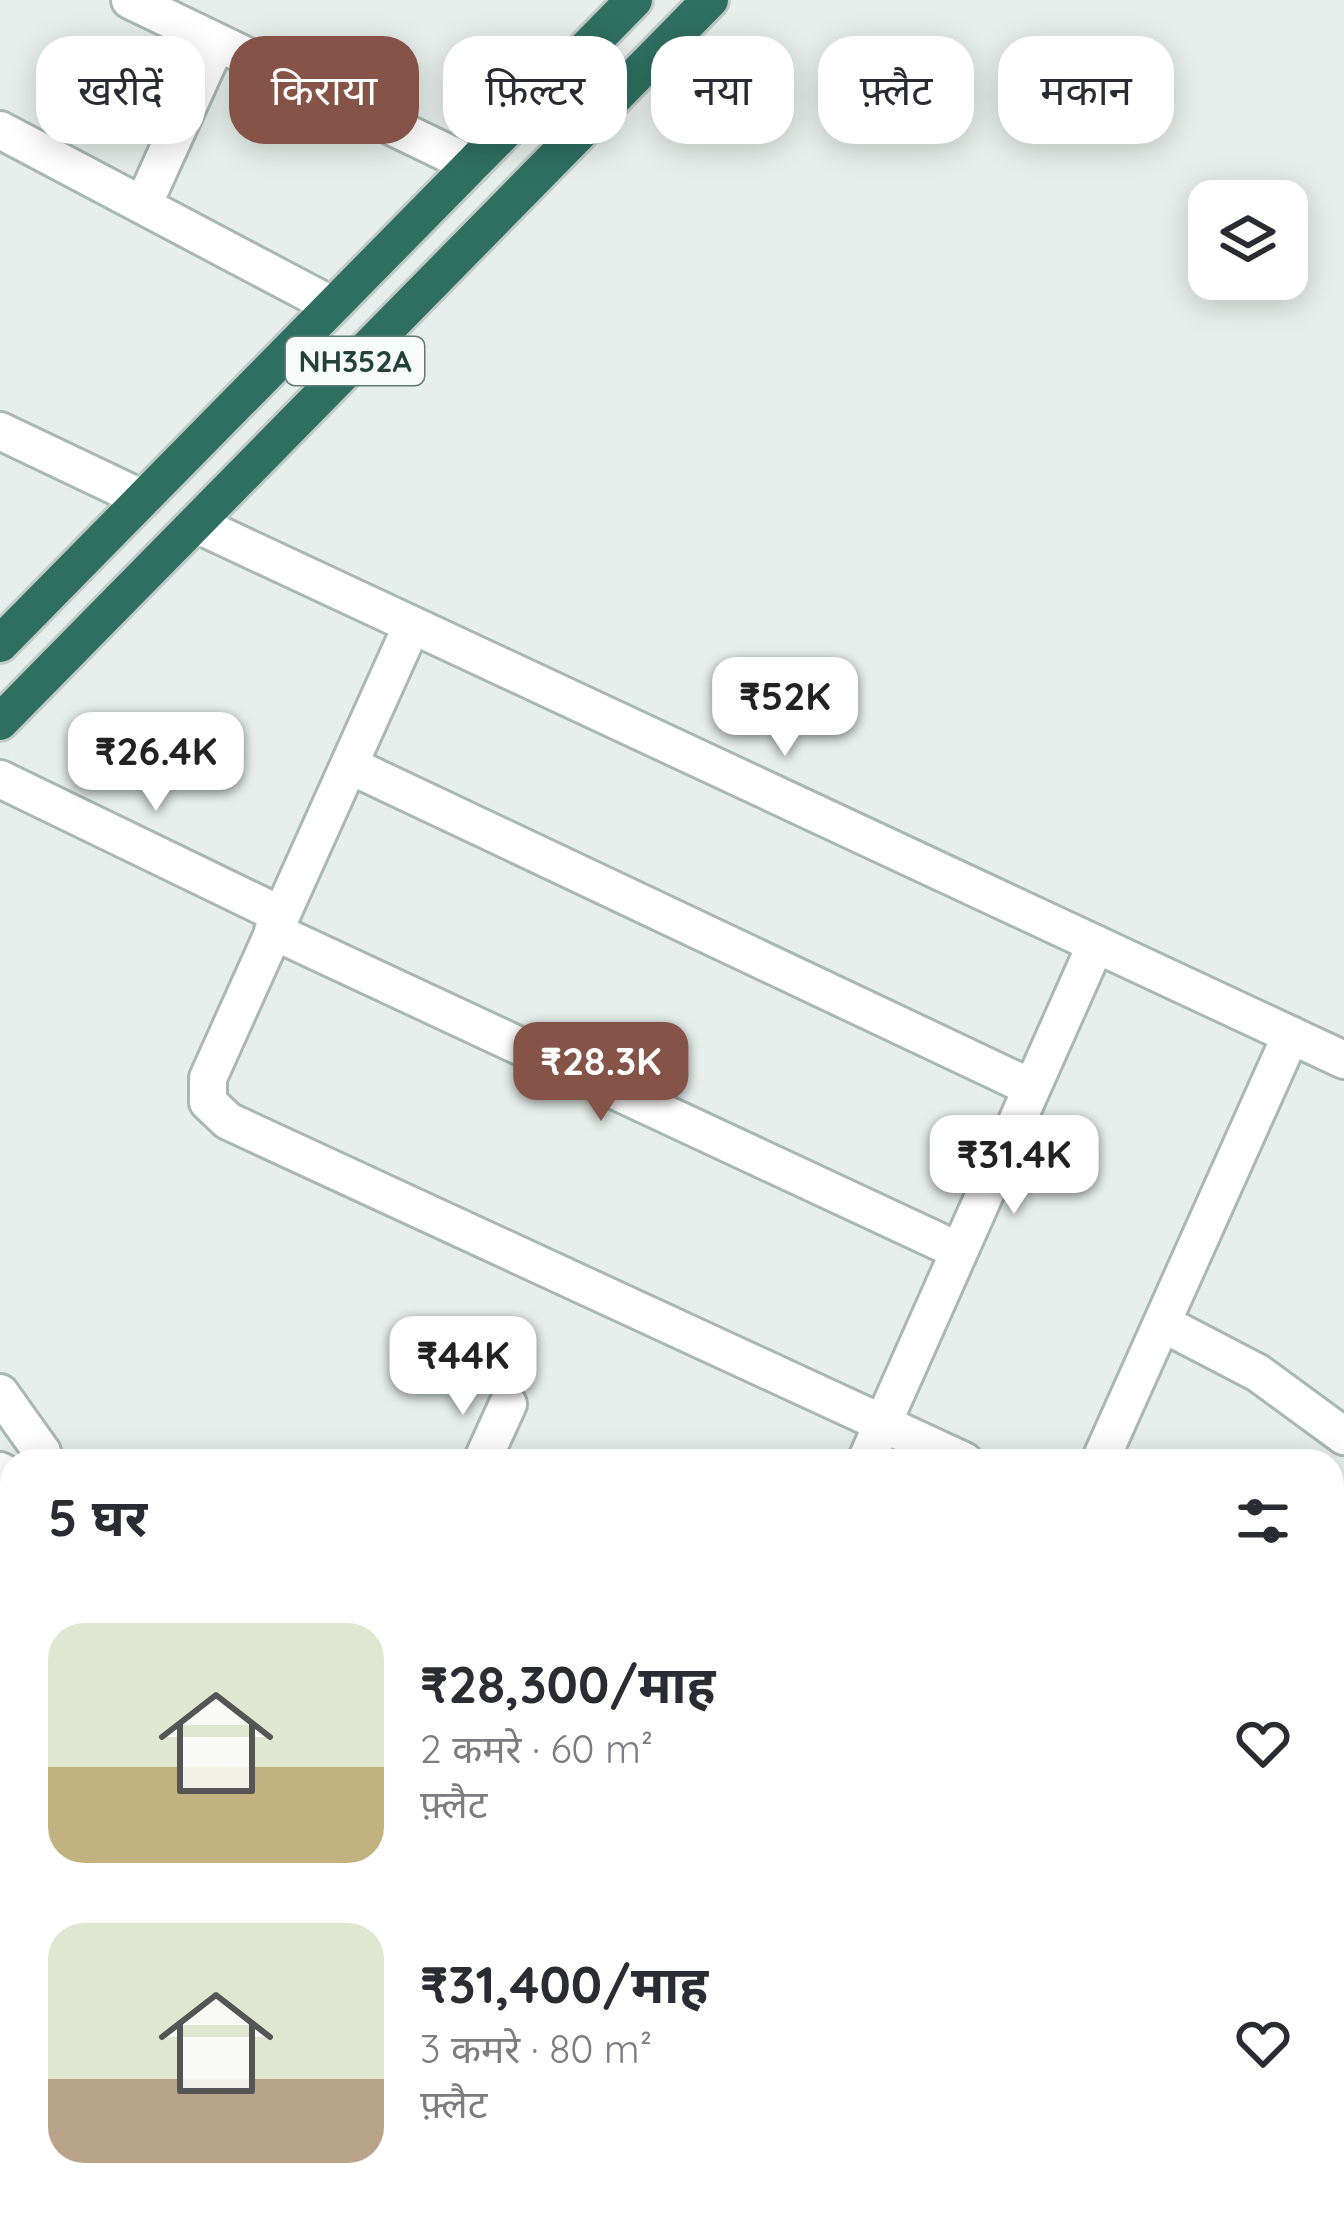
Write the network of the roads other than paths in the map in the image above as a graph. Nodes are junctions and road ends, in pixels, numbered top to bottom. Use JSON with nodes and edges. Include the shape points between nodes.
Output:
{"nodes":[{"id":1,"x":130,"y":0,"type":"edge"},
{"id":2,"x":634,"y":0,"type":"edge"},
{"id":3,"x":710,"y":0,"type":"edge"},
{"id":4,"x":217,"y":42,"type":"junction"},
{"id":5,"x":0,"y":130,"type":"edge"},
{"id":6,"x":472,"y":164,"type":"junction"},
{"id":7,"x":144,"y":203,"type":"junction"},
{"id":8,"x":333,"y":306,"type":"junction"},
{"id":9,"x":0,"y":431,"type":"edge"},
{"id":10,"x":143,"y":499,"type":"junction"},
{"id":11,"x":196,"y":524,"type":"junction"},
{"id":12,"x":412,"y":625,"type":"junction"},
{"id":13,"x":0,"y":644,"type":"edge"},
{"id":14,"x":0,"y":722,"type":"edge"},
{"id":15,"x":349,"y":765,"type":"junction"},
{"id":16,"x":0,"y":779,"type":"edge"},
{"id":17,"x":277,"y":923,"type":"junction"},
{"id":18,"x":1096,"y":944,"type":"junction"},
{"id":19,"x":1291,"y":1035,"type":"junction"},
{"id":20,"x":1344,"y":1060,"type":"edge"},
{"id":21,"x":1032,"y":1088,"type":"junction"},
{"id":22,"x":959,"y":1251,"type":"junction"},
{"id":23,"x":1162,"y":1323,"type":"junction"},
{"id":24,"x":0,"y":1393,"type":"edge"},
{"id":25,"x":508,"y":1404,"type":"dead end"},
{"id":26,"x":883,"y":1422,"type":"junction"},
{"id":27,"x":1344,"y":1436,"type":"edge"},
{"id":28,"x":40,"y":1449,"type":"edge"},
{"id":29,"x":487,"y":1449,"type":"edge"},
{"id":30,"x":871,"y":1449,"type":"edge"},
{"id":31,"x":939,"y":1449,"type":"edge"},
{"id":32,"x":1105,"y":1449,"type":"edge"}],
"edges":[{"from":1,"to":4,"type":"street"},
{"from":2,"to":6,"type":"highway","number":"NH352A"},
{"from":3,"to":11,"type":"highway","number":"NH352A"},
{"from":4,"to":6,"type":"street"},
{"from":4,"to":7,"type":"street"},
{"from":5,"to":7,"type":"street"},
{"from":6,"to":8,"type":"highway","number":"NH352A"},
{"from":7,"to":8,"type":"street"},
{"from":8,"to":10,"type":"highway","number":"NH352A"},
{"from":9,"to":10,"type":"street"},
{"from":10,"to":13,"type":"highway","number":"NH352A"},
{"from":11,"to":12,"type":"street"},
{"from":11,"to":14,"type":"highway","number":"NH352A"},
{"from":12,"to":15,"type":"street"},
{"from":12,"to":18,"type":"street"},
{"from":15,"to":17,"type":"street"},
{"from":15,"to":21,"type":"street"},
{"from":16,"to":17,"type":"street"},
{"from":17,"to":22,"type":"street"},
{"from":17,"to":26,"type":"street","via":[[208,1078],[208,1102],[227,1121]]},
{"from":18,"to":19,"type":"street"},
{"from":18,"to":21,"type":"street"},
{"from":19,"to":20,"type":"street"},
{"from":19,"to":23,"type":"street"},
{"from":21,"to":22,"type":"street"},
{"from":22,"to":26,"type":"street"},
{"from":23,"to":27,"type":"street","via":[[1258,1373]]},
{"from":23,"to":32,"type":"street"},
{"from":24,"to":28,"type":"street"},
{"from":25,"to":29,"type":"street"},
{"from":26,"to":30,"type":"street"},
{"from":26,"to":31,"type":"street"}]}
